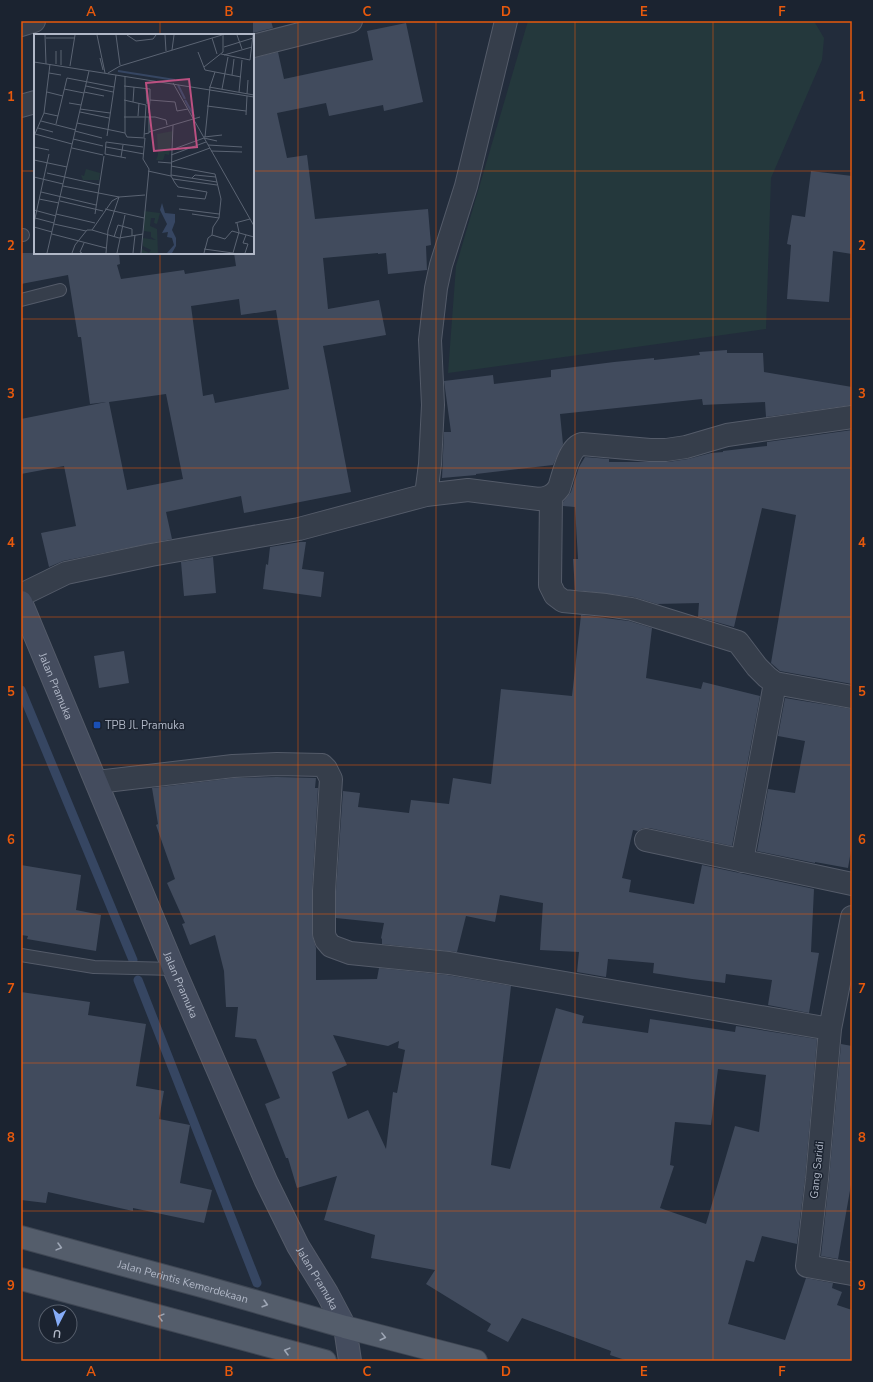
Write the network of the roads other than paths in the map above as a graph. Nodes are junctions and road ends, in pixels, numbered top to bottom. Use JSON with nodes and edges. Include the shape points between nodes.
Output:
{"nodes":[{"id":1,"x":34,"y":21,"type":"edge"},
{"id":2,"x":351,"y":21,"type":"edge"},
{"id":3,"x":506,"y":21,"type":"edge"},
{"id":4,"x":21,"y":25,"type":"edge"},
{"id":5,"x":254,"y":46,"type":"edge"},
{"id":6,"x":34,"y":102,"type":"edge"},
{"id":7,"x":21,"y":106,"type":"edge"},
{"id":8,"x":60,"y":290,"type":"dead end"},
{"id":9,"x":21,"y":300,"type":"edge"},
{"id":10,"x":852,"y":417,"type":"edge"},
{"id":11,"x":426,"y":495,"type":"junction"},
{"id":12,"x":551,"y":496,"type":"junction"},
{"id":13,"x":21,"y":595,"type":"edge"},
{"id":14,"x":21,"y":602,"type":"edge"},
{"id":15,"x":775,"y":683,"type":"junction"},
{"id":16,"x":852,"y":698,"type":"edge"},
{"id":17,"x":97,"y":782,"type":"junction"},
{"id":18,"x":646,"y":840,"type":"dead end"},
{"id":19,"x":742,"y":861,"type":"junction"},
{"id":20,"x":852,"y":884,"type":"edge"},
{"id":21,"x":852,"y":920,"type":"edge"},
{"id":22,"x":21,"y":955,"type":"edge"},
{"id":23,"x":174,"y":969,"type":"junction"},
{"id":24,"x":830,"y":1029,"type":"junction"},
{"id":25,"x":21,"y":1237,"type":"edge"},
{"id":26,"x":852,"y":1274,"type":"edge"},
{"id":27,"x":21,"y":1279,"type":"edge"},
{"id":28,"x":345,"y":1327,"type":"junction"},
{"id":29,"x":325,"y":1361,"type":"edge"},
{"id":30,"x":350,"y":1361,"type":"edge"},
{"id":31,"x":476,"y":1361,"type":"edge"}],
"edges":[{"from":1,"to":4,"type":"street"},
{"from":2,"to":5,"type":"street"},
{"from":3,"to":11,"type":"street","via":[[466,186],[436,288],[430,340],[432,405]]},
{"from":6,"to":7,"type":"street"},
{"from":8,"to":9,"type":"lane"},
{"from":10,"to":12,"type":"street","via":[[727,435],[666,450],[578,445],[573,450],[559,488]]},
{"from":11,"to":12,"type":"street","via":[[468,490],[538,499]]},
{"from":11,"to":13,"type":"street","via":[[299,529],[66,573]]},
{"from":12,"to":15,"type":"street","via":[[550,585],[555,595],[570,602],[632,609],[738,642]]},
{"from":14,"to":17,"type":"main road","name":"Jalan Pramuka"},
{"from":15,"to":16,"type":"street"},
{"from":15,"to":19,"type":"street"},
{"from":17,"to":23,"type":"main road","name":"Jalan Pramuka"},
{"from":17,"to":24,"type":"street","via":[[233,766],[322,765],[331,779],[324,891],[324,934],[331,946],[350,953],[449,964]]},
{"from":18,"to":19,"type":"street"},
{"from":19,"to":20,"type":"street"},
{"from":21,"to":24,"type":"street"},
{"from":22,"to":23,"type":"lane","via":[[94,967]]},
{"from":23,"to":28,"type":"main road","name":"Jalan Pramuka","via":[[269,1187],[298,1246]]},
{"from":24,"to":26,"type":"street","name":"Gang Saridi","via":[[817,1179],[806,1266]]},
{"from":25,"to":28,"type":"main road","name":"Jalan Perintis Kemerdekaan","one_way":true},
{"from":29,"to":27,"type":"main road","one_way":true},
{"from":28,"to":30,"type":"main road","name":"Jalan Pramuka"},
{"from":28,"to":31,"type":"main road","name":"Jalan Perintis Kemerdekaan","one_way":true}]}
